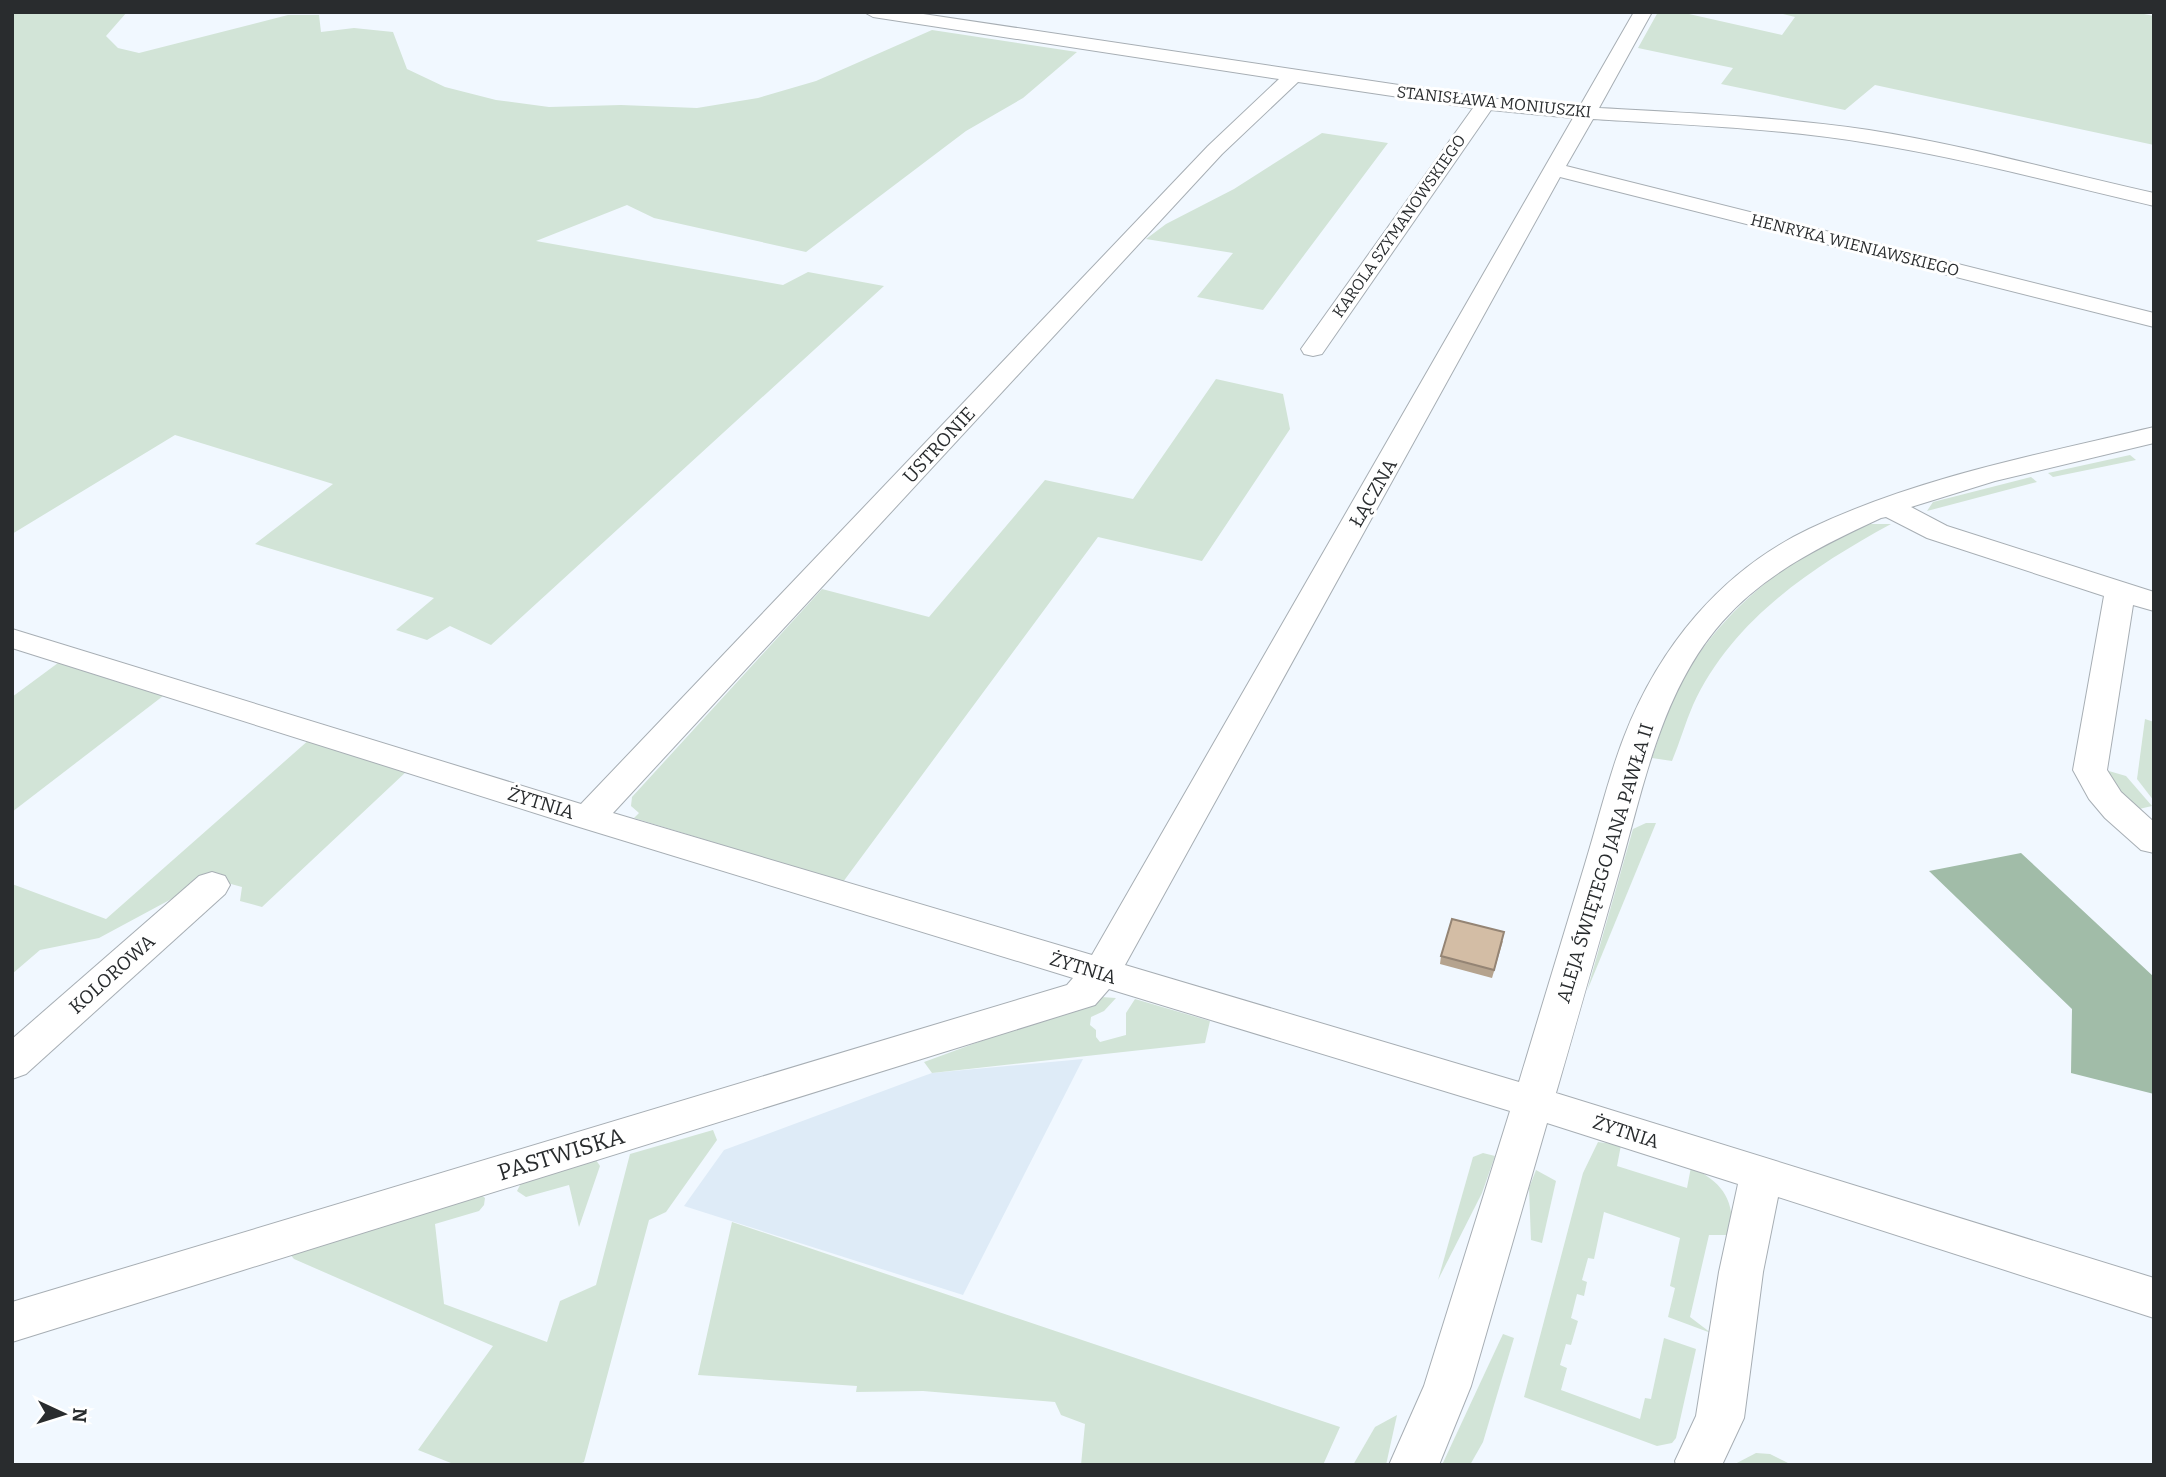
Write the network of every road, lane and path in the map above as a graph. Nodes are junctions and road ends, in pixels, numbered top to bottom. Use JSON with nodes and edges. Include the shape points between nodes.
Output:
{"nodes":[{"id":1,"x":873,"y":12,"type":"edge"},
{"id":2,"x":1643,"y":12,"type":"edge"},
{"id":3,"x":1293,"y":76,"type":"junction"},
{"id":4,"x":1486,"y":104,"type":"junction"},
{"id":5,"x":1586,"y":113,"type":"junction"},
{"id":6,"x":1556,"y":170,"type":"junction"},
{"id":7,"x":2154,"y":200,"type":"edge"},
{"id":8,"x":2154,"y":320,"type":"edge"},
{"id":9,"x":1313,"y":349,"type":"dead end"},
{"id":10,"x":2154,"y":435,"type":"edge"},
{"id":11,"x":1887,"y":506,"type":"junction"},
{"id":12,"x":2120,"y":592,"type":"junction"},
{"id":13,"x":2154,"y":602,"type":"edge"},
{"id":14,"x":12,"y":638,"type":"edge"},
{"id":15,"x":588,"y":818,"type":"junction"},
{"id":16,"x":2154,"y":841,"type":"edge"},
{"id":17,"x":212,"y":885,"type":"dead end"},
{"id":18,"x":1101,"y":973,"type":"junction"},
{"id":19,"x":12,"y":1063,"type":"edge"},
{"id":20,"x":1534,"y":1103,"type":"junction"},
{"id":21,"x":1761,"y":1175,"type":"junction"},
{"id":22,"x":2154,"y":1298,"type":"edge"},
{"id":23,"x":12,"y":1322,"type":"edge"},
{"id":24,"x":1699,"y":1461,"type":"dead end"},
{"id":25,"x":1413,"y":1465,"type":"edge"}],
"edges":[{"from":1,"to":3,"type":"street","name":"STANISŁAWA MONIUSZKI"},
{"from":2,"to":5,"type":"street","name":"ŁĄCZNA"},
{"from":3,"to":4,"type":"street","name":"STANISŁAWA MONIUSZKI"},
{"from":3,"to":15,"type":"street","name":"USTRONIE","via":[[1215,150]]},
{"from":4,"to":5,"type":"street","name":"STANISŁAWA MONIUSZKI"},
{"from":4,"to":9,"type":"street","name":"KAROLA SZYMANOWSKIEGO"},
{"from":5,"to":6,"type":"street","name":"ŁĄCZNA"},
{"from":5,"to":7,"type":"street","name":"STANISŁAWA MONIUSZKI","via":[[1833,131]]},
{"from":6,"to":8,"type":"street","name":"HENRYKA WIENIAWSKIEGO"},
{"from":6,"to":18,"type":"street","name":"ŁĄCZNA"},
{"from":10,"to":11,"type":"street","name":"ALEJA ŚWIĘTEGO JANA PAWŁA II"},
{"from":11,"to":12,"type":"street","via":[[1937,532]]},
{"from":11,"to":20,"type":"street","name":"ALEJA ŚWIĘTEGO JANA PAWŁA II","via":[[1805,543],[1738,589],[1683,652],[1662,685],[1640,739]]},
{"from":12,"to":13,"type":"street"},
{"from":12,"to":16,"type":"street","via":[[2090,770],[2108,799]]},
{"from":14,"to":15,"type":"street","name":"ŻYTNIA"},
{"from":15,"to":18,"type":"street","name":"ŻYTNIA"},
{"from":17,"to":19,"type":"street","name":"KOLOROWA"},
{"from":18,"to":20,"type":"street","name":"ŻYTNIA"},
{"from":18,"to":23,"type":"street","name":"PASTWISKA","via":[[1081,995]]},
{"from":20,"to":21,"type":"street","name":"ŻYTNIA"},
{"from":20,"to":25,"type":"street","name":"ALEJA ŚWIĘTEGO JANA PAWŁA II","via":[[1458,1354],[1428,1438]]},
{"from":21,"to":22,"type":"street","name":"ŻYTNIA"},
{"from":21,"to":24,"type":"street","via":[[1741,1272],[1720,1418]]}]}
